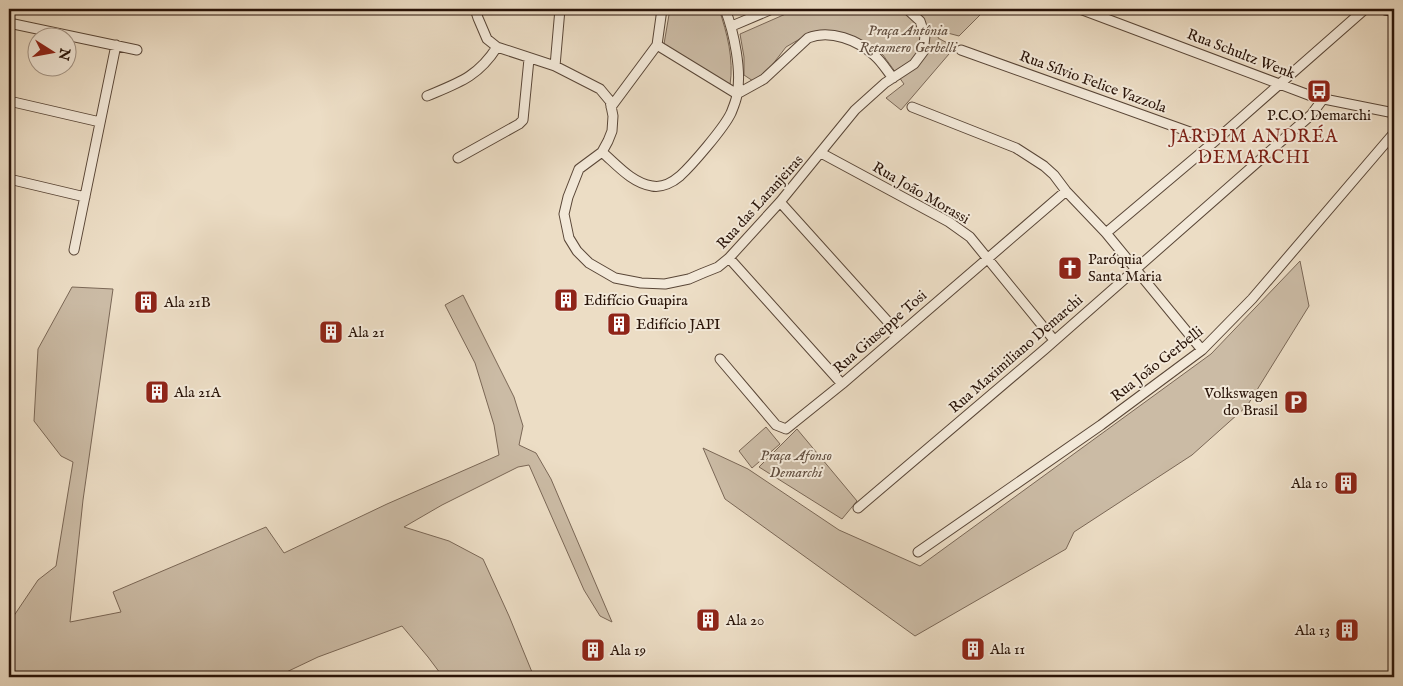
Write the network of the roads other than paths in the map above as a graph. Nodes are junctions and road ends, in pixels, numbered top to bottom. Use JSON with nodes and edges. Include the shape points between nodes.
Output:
{"nodes":[{"id":1,"x":475,"y":9,"type":"edge"},
{"id":2,"x":560,"y":9,"type":"edge"},
{"id":3,"x":662,"y":9,"type":"edge"},
{"id":4,"x":725,"y":9,"type":"edge"},
{"id":5,"x":772,"y":9,"type":"edge"},
{"id":6,"x":907,"y":9,"type":"edge"},
{"id":7,"x":1080,"y":9,"type":"edge"},
{"id":8,"x":1365,"y":9,"type":"edge"},
{"id":9,"x":1385,"y":9,"type":"edge"},
{"id":10,"x":1394,"y":10,"type":"edge"},
{"id":11,"x":9,"y":23,"type":"edge"},
{"id":12,"x":732,"y":26,"type":"junction"},
{"id":13,"x":116,"y":45,"type":"junction"},
{"id":14,"x":657,"y":45,"type":"junction"},
{"id":15,"x":497,"y":47,"type":"junction"},
{"id":16,"x":136,"y":50,"type":"dead end"},
{"id":17,"x":962,"y":50,"type":"dead end"},
{"id":18,"x":529,"y":59,"type":"junction"},
{"id":19,"x":555,"y":66,"type":"junction"},
{"id":20,"x":893,"y":78,"type":"junction"},
{"id":21,"x":1281,"y":83,"type":"junction"},
{"id":22,"x":737,"y":94,"type":"junction"},
{"id":23,"x":427,"y":96,"type":"dead end"},
{"id":24,"x":1323,"y":99,"type":"junction"},
{"id":25,"x":9,"y":101,"type":"edge"},
{"id":26,"x":611,"y":107,"type":"junction"},
{"id":27,"x":912,"y":107,"type":"dead end"},
{"id":28,"x":1394,"y":113,"type":"edge"},
{"id":29,"x":100,"y":122,"type":"junction"},
{"id":30,"x":1394,"y":133,"type":"edge"},
{"id":31,"x":1216,"y":140,"type":"junction"},
{"id":32,"x":602,"y":152,"type":"junction"},
{"id":33,"x":821,"y":153,"type":"junction"},
{"id":34,"x":458,"y":158,"type":"dead end"},
{"id":35,"x":9,"y":179,"type":"edge"},
{"id":36,"x":1066,"y":191,"type":"junction"},
{"id":37,"x":85,"y":197,"type":"junction"},
{"id":38,"x":780,"y":202,"type":"junction"},
{"id":39,"x":1106,"y":233,"type":"junction"},
{"id":40,"x":74,"y":250,"type":"dead end"},
{"id":41,"x":730,"y":258,"type":"junction"},
{"id":42,"x":987,"y":259,"type":"junction"},
{"id":43,"x":1135,"y":268,"type":"junction"},
{"id":44,"x":899,"y":334,"type":"junction"},
{"id":45,"x":1054,"y":340,"type":"junction"},
{"id":46,"x":1202,"y":350,"type":"junction"},
{"id":47,"x":720,"y":359,"type":"dead end"},
{"id":48,"x":842,"y":384,"type":"junction"},
{"id":49,"x":858,"y":508,"type":"dead end"},
{"id":50,"x":918,"y":552,"type":"dead end"}],
"edges":[{"from":1,"to":15,"type":"street","via":[[488,39]]},
{"from":2,"to":19,"type":"street"},
{"from":3,"to":14,"type":"street"},
{"from":4,"to":12,"type":"street"},
{"from":5,"to":12,"type":"street"},
{"from":6,"to":20,"type":"street","name":"Rua das Laranjeiras","via":[[920,20],[925,36],[924,52],[914,64]]},
{"from":7,"to":21,"type":"street","name":"Rua Schultz Wenk"},
{"from":8,"to":21,"type":"street"},
{"from":9,"to":10,"type":"main road"},
{"from":11,"to":13,"type":"street"},
{"from":12,"to":22,"type":"street"},
{"from":13,"to":16,"type":"street"},
{"from":13,"to":29,"type":"street"},
{"from":14,"to":22,"type":"street"},
{"from":14,"to":26,"type":"street"},
{"from":15,"to":18,"type":"street"},
{"from":15,"to":23,"type":"street","via":[[475,73]]},
{"from":17,"to":31,"type":"street","name":"Rua Sílvio Felice Vazzola"},
{"from":18,"to":19,"type":"street"},
{"from":18,"to":34,"type":"street","via":[[523,120]]},
{"from":19,"to":26,"type":"street","via":[[600,89]]},
{"from":20,"to":22,"type":"street","via":[[875,56],[861,46],[824,34],[808,38],[764,79]]},
{"from":20,"to":33,"type":"street","name":"Rua das Laranjeiras","via":[[855,110]]},
{"from":21,"to":24,"type":"street","name":"Rua Schultz Wenk"},
{"from":21,"to":31,"type":"street"},
{"from":22,"to":32,"type":"street","via":[[725,123],[689,167],[670,182],[654,186],[644,184]]},
{"from":24,"to":28,"type":"street","name":"Rua Schultz Wenk"},
{"from":24,"to":43,"type":"street","name":"Rua Maximiliano Demarchi","via":[[1311,115]]},
{"from":25,"to":29,"type":"street"},
{"from":26,"to":32,"type":"street","name":"Rua das Laranjeiras","via":[[612,131]]},
{"from":27,"to":36,"type":"street","via":[[1016,148],[1044,166]]},
{"from":29,"to":37,"type":"street"},
{"from":30,"to":46,"type":"street","name":"Rua João Gerbelli","via":[[1252,299]]},
{"from":31,"to":39,"type":"street"},
{"from":32,"to":41,"type":"street","name":"Rua das Laranjeiras","via":[[579,169],[564,214],[569,238],[589,263],[615,278],[641,284],[665,284],[689,279],[718,267]]},
{"from":33,"to":38,"type":"street","name":"Rua das Laranjeiras"},
{"from":33,"to":42,"type":"street","name":"Rua João Morassi","via":[[949,222],[970,237]]},
{"from":35,"to":37,"type":"street"},
{"from":36,"to":39,"type":"street"},
{"from":36,"to":42,"type":"street","name":"Rua Giuseppe Tosi"},
{"from":37,"to":40,"type":"street"},
{"from":38,"to":41,"type":"street","name":"Rua das Laranjeiras"},
{"from":38,"to":44,"type":"street"},
{"from":39,"to":43,"type":"street"},
{"from":41,"to":48,"type":"street"},
{"from":42,"to":44,"type":"street","name":"Rua Giuseppe Tosi"},
{"from":42,"to":45,"type":"street","name":"Rua João Morassi"},
{"from":43,"to":45,"type":"street","name":"Rua Maximiliano Demarchi"},
{"from":43,"to":46,"type":"street"},
{"from":44,"to":48,"type":"street","name":"Rua Giuseppe Tosi"},
{"from":45,"to":49,"type":"street","name":"Rua Maximiliano Demarchi"},
{"from":46,"to":50,"type":"street","name":"Rua João Gerbelli","via":[[1101,425]]},
{"from":47,"to":48,"type":"street","name":"Rua Giuseppe Tosi","via":[[776,426],[782,429],[789,427]]}]}
